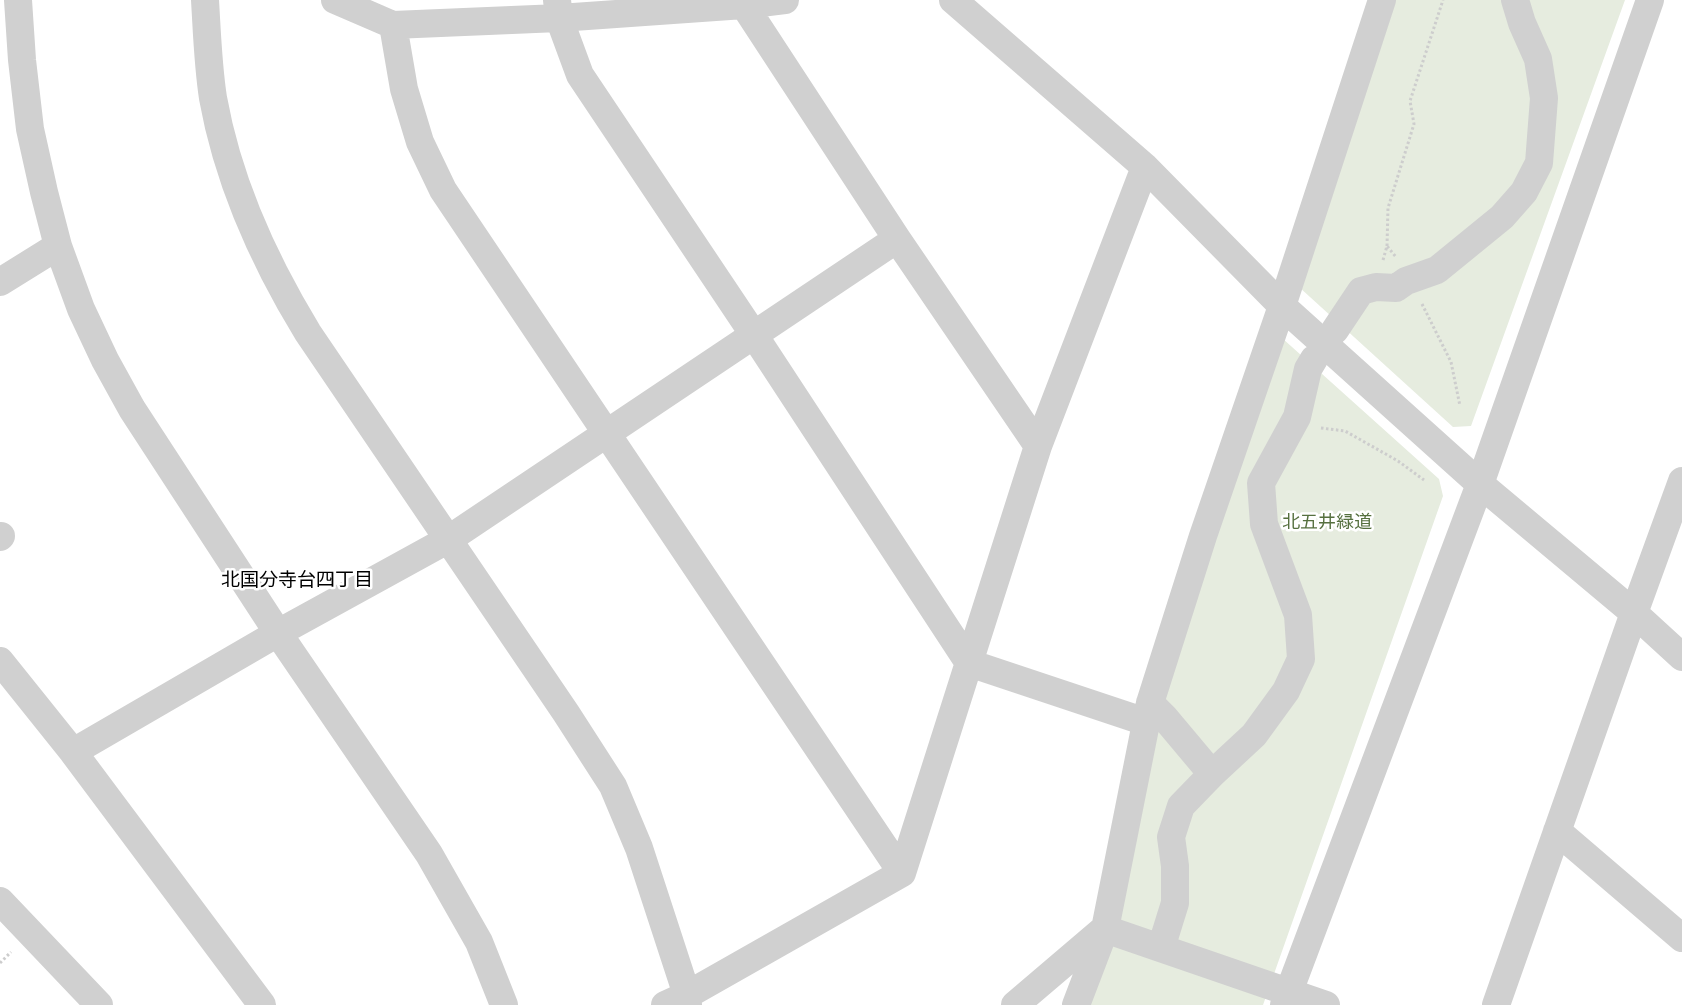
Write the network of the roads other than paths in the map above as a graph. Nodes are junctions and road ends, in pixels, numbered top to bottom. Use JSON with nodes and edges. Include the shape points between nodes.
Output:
{"nodes":[{"id":1,"x":18,"y":0,"type":"edge"},
{"id":2,"x":205,"y":0,"type":"edge"},
{"id":3,"x":335,"y":0,"type":"edge"},
{"id":4,"x":785,"y":0,"type":"edge"},
{"id":5,"x":954,"y":0,"type":"edge"},
{"id":6,"x":1382,"y":0,"type":"edge"},
{"id":7,"x":1515,"y":0,"type":"edge"},
{"id":8,"x":1650,"y":0,"type":"edge"},
{"id":9,"x":744,"y":5,"type":"junction"},
{"id":10,"x":558,"y":9,"type":"edge"},
{"id":11,"x":393,"y":25,"type":"junction"},
{"id":12,"x":1145,"y":167,"type":"junction"},
{"id":13,"x":897,"y":239,"type":"junction"},
{"id":14,"x":58,"y":246,"type":"junction"},
{"id":15,"x":0,"y":282,"type":"edge"},
{"id":16,"x":1282,"y":306,"type":"junction"},
{"id":17,"x":1335,"y":330,"type":"dead end"},
{"id":18,"x":754,"y":335,"type":"junction"},
{"id":19,"x":1314,"y":359,"type":"dead end"},
{"id":20,"x":607,"y":433,"type":"junction"},
{"id":21,"x":1038,"y":446,"type":"junction"},
{"id":22,"x":1682,"y":482,"type":"edge"},
{"id":23,"x":1480,"y":484,"type":"junction"},
{"id":24,"x":449,"y":538,"type":"junction"},
{"id":25,"x":1634,"y":613,"type":"junction"},
{"id":26,"x":278,"y":633,"type":"junction"},
{"id":27,"x":1682,"y":656,"type":"edge"},
{"id":28,"x":0,"y":661,"type":"edge"},
{"id":29,"x":969,"y":663,"type":"junction"},
{"id":30,"x":1148,"y":713,"type":"junction"},
{"id":31,"x":74,"y":752,"type":"junction"},
{"id":32,"x":1212,"y":774,"type":"junction"},
{"id":33,"x":1558,"y":830,"type":"junction"},
{"id":34,"x":902,"y":873,"type":"junction"},
{"id":35,"x":0,"y":901,"type":"edge"},
{"id":36,"x":1104,"y":929,"type":"junction"},
{"id":37,"x":1682,"y":938,"type":"edge"},
{"id":38,"x":1161,"y":948,"type":"junction"},
{"id":39,"x":1286,"y":998,"type":"edge"},
{"id":40,"x":680,"y":1002,"type":"edge"},
{"id":41,"x":99,"y":1005,"type":"edge"},
{"id":42,"x":262,"y":1005,"type":"edge"},
{"id":43,"x":504,"y":1005,"type":"edge"},
{"id":44,"x":1015,"y":1005,"type":"edge"},
{"id":45,"x":1076,"y":1005,"type":"edge"},
{"id":46,"x":1326,"y":1005,"type":"edge"},
{"id":47,"x":1496,"y":1005,"type":"edge"}],
"edges":[{"from":1,"to":14,"type":"street","via":[[30,129]]},
{"from":2,"to":24,"type":"street","via":[[212,88],[224,146],[262,248],[284,294],[308,333]]},
{"from":3,"to":11,"type":"street"},
{"from":4,"to":9,"type":"street"},
{"from":5,"to":12,"type":"street"},
{"from":6,"to":16,"type":"street"},
{"from":7,"to":17,"type":"street","via":[[1538,59],[1544,98],[1539,163],[1524,192],[1502,218],[1437,270],[1396,288],[1361,291]]},
{"from":8,"to":23,"type":"street"},
{"from":9,"to":10,"type":"street"},
{"from":9,"to":13,"type":"street"},
{"from":10,"to":11,"type":"street"},
{"from":10,"to":18,"type":"street","via":[[580,75]]},
{"from":11,"to":20,"type":"street","via":[[404,89],[420,142],[443,190]]},
{"from":12,"to":16,"type":"street"},
{"from":12,"to":21,"type":"street"},
{"from":13,"to":18,"type":"street"},
{"from":13,"to":21,"type":"street"},
{"from":14,"to":15,"type":"street"},
{"from":14,"to":26,"type":"street","via":[[105,360],[132,409]]},
{"from":16,"to":23,"type":"street"},
{"from":16,"to":30,"type":"street","via":[[1203,536]]},
{"from":18,"to":20,"type":"street"},
{"from":18,"to":29,"type":"street"},
{"from":19,"to":32,"type":"street","via":[[1308,370],[1297,417],[1261,483],[1264,524],[1298,615],[1301,659],[1286,691],[1254,735]]},
{"from":20,"to":24,"type":"street"},
{"from":20,"to":34,"type":"street"},
{"from":21,"to":29,"type":"street"},
{"from":22,"to":25,"type":"street"},
{"from":23,"to":25,"type":"street"},
{"from":23,"to":39,"type":"street"},
{"from":24,"to":26,"type":"street"},
{"from":24,"to":40,"type":"street","via":[[613,786],[639,848]]},
{"from":25,"to":27,"type":"street"},
{"from":25,"to":33,"type":"street"},
{"from":26,"to":31,"type":"street"},
{"from":26,"to":43,"type":"street","via":[[429,854],[479,942]]},
{"from":28,"to":31,"type":"street"},
{"from":29,"to":30,"type":"street"},
{"from":29,"to":34,"type":"street"},
{"from":30,"to":32,"type":"street","via":[[1165,718]]},
{"from":30,"to":36,"type":"street"},
{"from":31,"to":42,"type":"street"},
{"from":32,"to":38,"type":"street","via":[[1181,806],[1171,838],[1175,903]]},
{"from":33,"to":37,"type":"street"},
{"from":33,"to":47,"type":"street"},
{"from":34,"to":40,"type":"street"},
{"from":35,"to":41,"type":"street"},
{"from":36,"to":38,"type":"street"},
{"from":36,"to":44,"type":"street"},
{"from":36,"to":45,"type":"street"},
{"from":38,"to":39,"type":"street"},
{"from":39,"to":46,"type":"street"}]}
